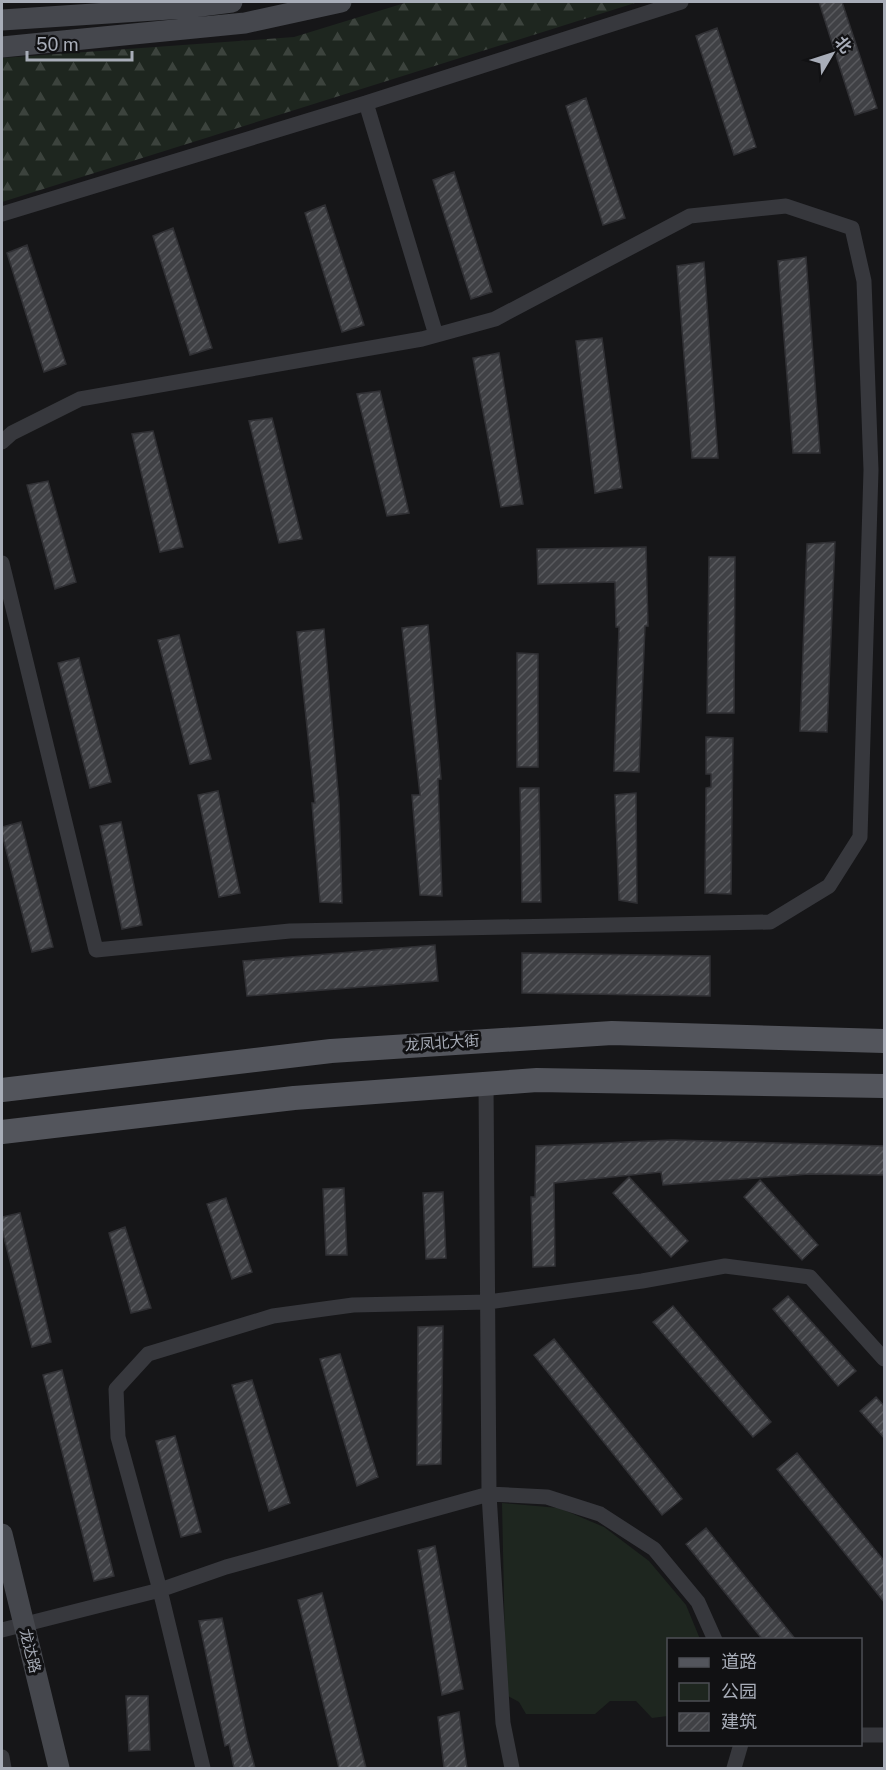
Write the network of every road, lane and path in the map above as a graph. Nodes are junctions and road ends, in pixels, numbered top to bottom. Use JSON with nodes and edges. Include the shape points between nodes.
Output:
{"nodes":[{"id":1,"x":232,"y":2,"type":"edge"},
{"id":2,"x":340,"y":2,"type":"edge"},
{"id":3,"x":681,"y":2,"type":"edge"},
{"id":4,"x":2,"y":20,"type":"edge"},
{"id":5,"x":2,"y":47,"type":"edge"},
{"id":6,"x":366,"y":103,"type":"junction"},
{"id":7,"x":2,"y":214,"type":"edge"},
{"id":8,"x":436,"y":335,"type":"junction"},
{"id":9,"x":2,"y":442,"type":"edge"},
{"id":10,"x":878,"y":470,"type":"edge"},
{"id":11,"x":2,"y":563,"type":"edge"},
{"id":12,"x":7,"y":613,"type":"edge"},
{"id":13,"x":885,"y":1041,"type":"edge"},
{"id":14,"x":486,"y":1084,"type":"junction"},
{"id":15,"x":885,"y":1086,"type":"edge"},
{"id":16,"x":2,"y":1090,"type":"edge"},
{"id":17,"x":2,"y":1132,"type":"edge"},
{"id":18,"x":488,"y":1302,"type":"junction"},
{"id":19,"x":885,"y":1359,"type":"edge"},
{"id":20,"x":489,"y":1494,"type":"junction"},
{"id":21,"x":2,"y":1534,"type":"edge"},
{"id":22,"x":160,"y":1590,"type":"junction"},
{"id":23,"x":24,"y":1624,"type":"junction"},
{"id":24,"x":2,"y":1629,"type":"edge"},
{"id":25,"x":714,"y":1638,"type":"edge"},
{"id":26,"x":862,"y":1735,"type":"edge"},
{"id":27,"x":885,"y":1735,"type":"edge"},
{"id":28,"x":740,"y":1746,"type":"edge"},
{"id":29,"x":2,"y":1756,"type":"edge"},
{"id":30,"x":3,"y":1768,"type":"edge"},
{"id":31,"x":59,"y":1768,"type":"edge"},
{"id":32,"x":203,"y":1768,"type":"edge"},
{"id":33,"x":512,"y":1768,"type":"edge"},
{"id":34,"x":734,"y":1768,"type":"edge"}],
"edges":[{"from":1,"to":4,"type":"main road"},
{"from":2,"to":5,"type":"main road","via":[[245,23]]},
{"from":3,"to":6,"type":"street"},
{"from":6,"to":7,"type":"street"},
{"from":6,"to":8,"type":"street"},
{"from":8,"to":9,"type":"street","via":[[80,399],[12,433]]},
{"from":8,"to":10,"type":"street","via":[[495,319],[690,216],[786,206],[852,228],[864,281]]},
{"from":10,"to":12,"type":"street","via":[[860,837],[829,886],[770,922],[290,931],[96,950]]},
{"from":11,"to":12,"type":"street"},
{"from":13,"to":16,"type":"main road","name":"龙凤北大街","via":[[612,1033],[331,1051]]},
{"from":14,"to":15,"type":"main road","via":[[537,1080]]},
{"from":14,"to":17,"type":"main road","via":[[294,1098]]},
{"from":14,"to":18,"type":"street"},
{"from":18,"to":19,"type":"street","via":[[725,1266],[810,1277]]},
{"from":18,"to":20,"type":"street"},
{"from":18,"to":22,"type":"street","via":[[353,1305],[273,1316],[148,1354],[116,1389],[118,1437]]},
{"from":20,"to":22,"type":"street","via":[[226,1567]]},
{"from":20,"to":25,"type":"street","via":[[547,1497],[600,1514],[654,1549],[698,1602]]},
{"from":20,"to":33,"type":"street","via":[[503,1723]]},
{"from":21,"to":23,"type":"main road","name":"龙达路"},
{"from":22,"to":23,"type":"street"},
{"from":22,"to":32,"type":"street"},
{"from":23,"to":24,"type":"street"},
{"from":23,"to":31,"type":"main road","name":"龙达路"},
{"from":26,"to":27,"type":"street"},
{"from":28,"to":34,"type":"street"},
{"from":29,"to":30,"type":"street"}]}
